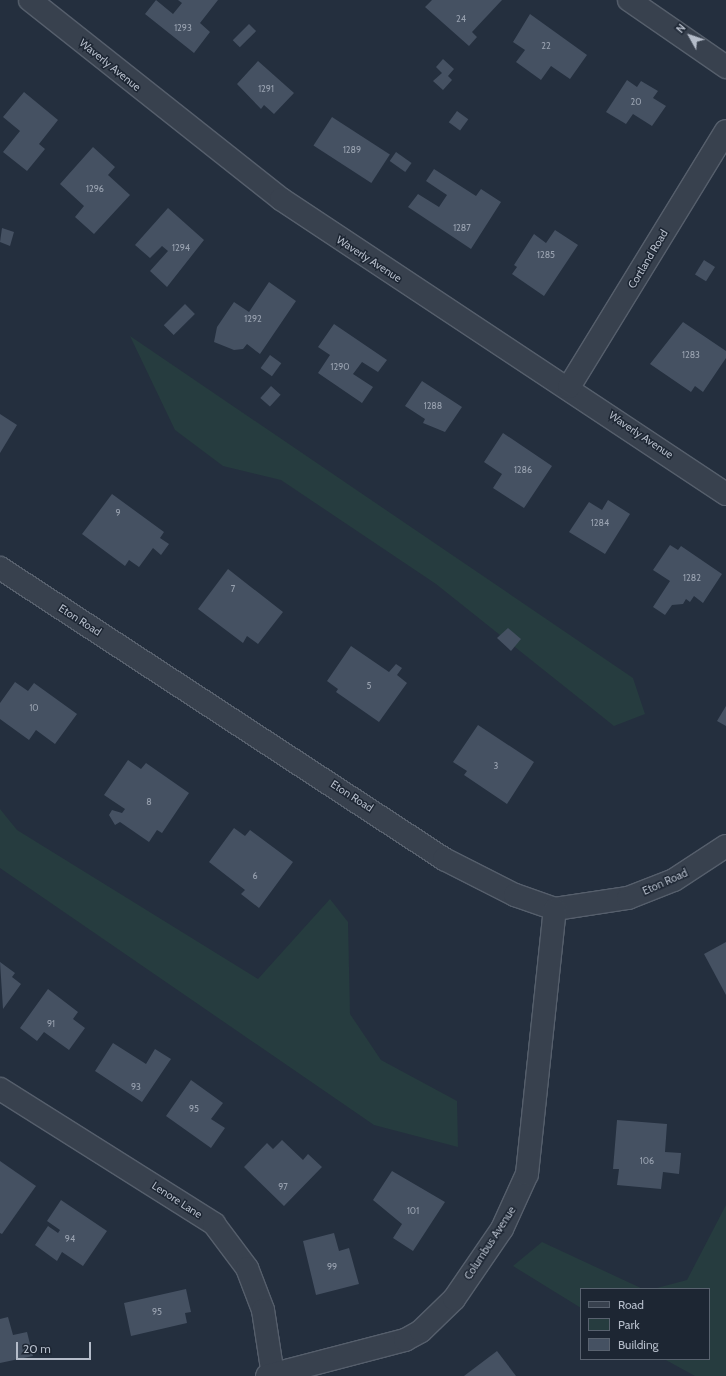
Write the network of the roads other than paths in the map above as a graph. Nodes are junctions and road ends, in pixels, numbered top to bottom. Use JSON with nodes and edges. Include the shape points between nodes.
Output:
{"nodes":[{"id":1,"x":30,"y":0,"type":"edge"},
{"id":2,"x":629,"y":0,"type":"edge"},
{"id":3,"x":726,"y":67,"type":"edge"},
{"id":4,"x":726,"y":130,"type":"edge"},
{"id":5,"x":570,"y":387,"type":"junction"},
{"id":6,"x":726,"y":494,"type":"edge"},
{"id":7,"x":0,"y":568,"type":"edge"},
{"id":8,"x":726,"y":846,"type":"edge"},
{"id":9,"x":555,"y":909,"type":"junction"},
{"id":10,"x":0,"y":1090,"type":"edge"},
{"id":11,"x":270,"y":1375,"type":"edge"}],
"edges":[{"from":1,"to":5,"type":"street","name":"Waverly Avenue","via":[[281,199]]},
{"from":2,"to":3,"type":"street"},
{"from":4,"to":5,"type":"street","name":"Cortland Road"},
{"from":5,"to":6,"type":"street","name":"Waverly Avenue"},
{"from":7,"to":9,"type":"street","name":"Eton Road","via":[[444,860],[477,878]]},
{"from":8,"to":9,"type":"street","name":"Eton Road","via":[[674,880],[628,898]]},
{"from":9,"to":11,"type":"street","name":"Columbus Avenue","via":[[527,1174],[502,1229],[454,1299],[421,1331],[405,1340]]},
{"from":10,"to":11,"type":"street","name":"Lenore Lane","via":[[214,1224],[247,1268],[261,1303]]}]}
